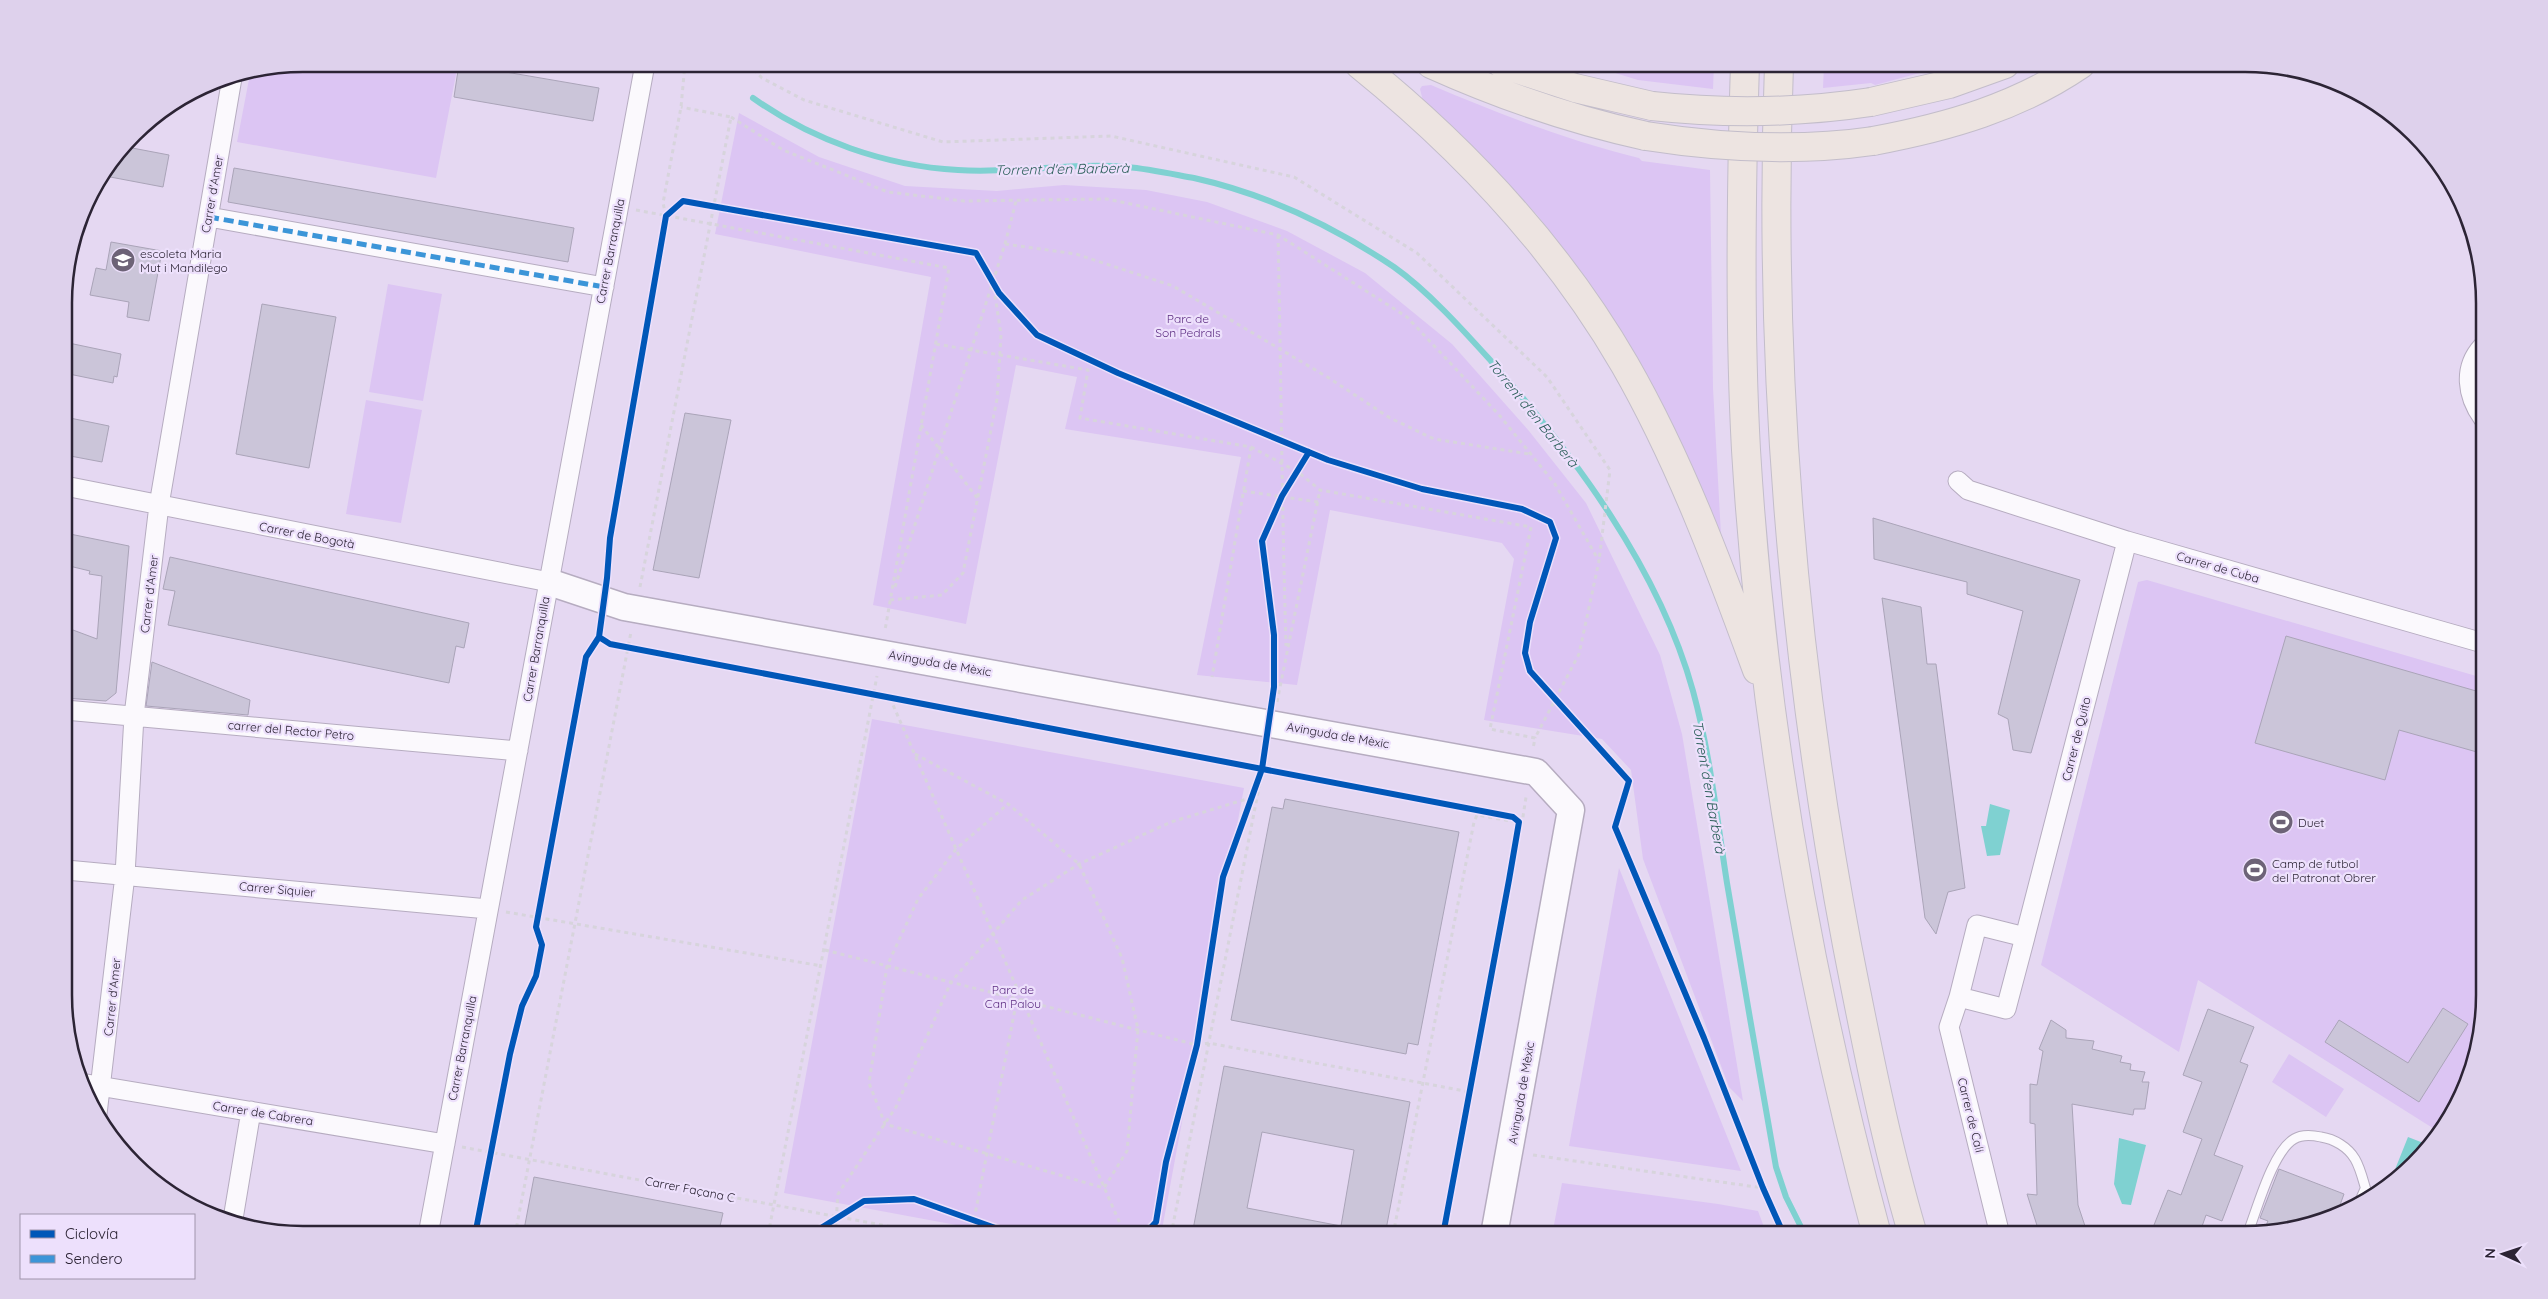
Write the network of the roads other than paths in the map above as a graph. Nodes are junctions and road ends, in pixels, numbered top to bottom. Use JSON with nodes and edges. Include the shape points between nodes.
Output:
{"nodes":[{"id":1,"x":643,"y":73,"type":"edge"},
{"id":2,"x":1370,"y":73,"type":"edge"},
{"id":3,"x":1453,"y":73,"type":"edge"},
{"id":4,"x":1529,"y":73,"type":"edge"},
{"id":5,"x":1745,"y":73,"type":"edge"},
{"id":6,"x":1779,"y":73,"type":"edge"},
{"id":7,"x":1980,"y":73,"type":"edge"},
{"id":8,"x":2066,"y":73,"type":"edge"},
{"id":9,"x":231,"y":84,"type":"edge"},
{"id":10,"x":209,"y":217,"type":"junction"},
{"id":11,"x":604,"y":287,"type":"junction"},
{"id":12,"x":2476,"y":355,"type":"edge"},
{"id":13,"x":2476,"y":409,"type":"edge"},
{"id":14,"x":1958,"y":480,"type":"dead end"},
{"id":15,"x":72,"y":487,"type":"edge"},
{"id":16,"x":159,"y":506,"type":"junction"},
{"id":17,"x":2127,"y":541,"type":"junction"},
{"id":18,"x":549,"y":582,"type":"junction"},
{"id":19,"x":2476,"y":641,"type":"edge"},
{"id":20,"x":72,"y":711,"type":"edge"},
{"id":21,"x":1772,"y":711,"type":"junction"},
{"id":22,"x":134,"y":716,"type":"junction"},
{"id":23,"x":518,"y":751,"type":"junction"},
{"id":24,"x":72,"y":871,"type":"edge"},
{"id":25,"x":125,"y":875,"type":"junction"},
{"id":26,"x":488,"y":909,"type":"junction"},
{"id":27,"x":2025,"y":938,"type":"junction"},
{"id":28,"x":1960,"y":997,"type":"junction"},
{"id":29,"x":90,"y":1084,"type":"edge"},
{"id":30,"x":102,"y":1086,"type":"junction"},
{"id":31,"x":99,"y":1103,"type":"edge"},
{"id":32,"x":251,"y":1111,"type":"junction"},
{"id":33,"x":445,"y":1144,"type":"junction"},
{"id":34,"x":2365,"y":1189,"type":"junction"},
{"id":35,"x":2366,"y":1192,"type":"edge"},
{"id":36,"x":2363,"y":1194,"type":"edge"},
{"id":37,"x":234,"y":1216,"type":"edge"},
{"id":38,"x":430,"y":1226,"type":"edge"},
{"id":39,"x":1496,"y":1226,"type":"edge"},
{"id":40,"x":1875,"y":1226,"type":"edge"},
{"id":41,"x":1911,"y":1226,"type":"edge"},
{"id":42,"x":1998,"y":1226,"type":"edge"},
{"id":43,"x":2251,"y":1226,"type":"edge"}],
"edges":[{"from":1,"to":11,"type":"street","name":"Carrer Barranquilla"},
{"from":2,"to":21,"type":"highway","via":[[1412,107],[1472,166],[1526,227],[1583,299],[1625,365],[1706,534]]},
{"from":3,"to":8,"type":"highway","bridge":true,"via":[[1598,126],[1692,143],[1764,149],[1834,146],[1959,122],[2027,96]]},
{"from":4,"to":7,"type":"highway","bridge":true,"via":[[1575,88],[1652,106],[1756,112],[1834,108],[1871,102],[1949,84]]},
{"from":5,"to":21,"type":"highway","via":[[1742,238],[1746,447],[1754,555]]},
{"from":6,"to":41,"type":"highway","via":[[1775,178],[1782,418],[1789,535],[1801,642],[1818,773],[1844,927],[1885,1126]]},
{"from":9,"to":10,"type":"street","name":"Carrer d'Amer"},
{"from":10,"to":11,"type":"street"},
{"from":10,"to":16,"type":"street","name":"Carrer d'Amer"},
{"from":11,"to":18,"type":"street","name":"Carrer Barranquilla"},
{"from":12,"to":13,"type":"street","via":[[2470,370],[2469,388]]},
{"from":14,"to":17,"type":"street","name":"Carrer de Cuba","via":[[1968,490]]},
{"from":15,"to":16,"type":"street","name":"Carrer de Bogotà"},
{"from":16,"to":18,"type":"street","name":"Carrer de Bogotà"},
{"from":16,"to":22,"type":"street","name":"Carrer d'Amer"},
{"from":17,"to":19,"type":"street","name":"Carrer de Cuba"},
{"from":17,"to":27,"type":"street","name":"Carrer de Quito"},
{"from":18,"to":23,"type":"street","name":"Carrer Barranquilla"},
{"from":18,"to":39,"type":"street","name":"Avinguda de Mèxic","via":[[636,609],[1536,772],[1571,810]]},
{"from":20,"to":22,"type":"street","name":"carrer del Rector Petro"},
{"from":21,"to":40,"type":"highway","via":[[1830,1043]]},
{"from":22,"to":23,"type":"street","name":"carrer del Rector Petro"},
{"from":22,"to":25,"type":"street","name":"Carrer d'Amer"},
{"from":23,"to":26,"type":"street","name":"Carrer Barranquilla"},
{"from":24,"to":25,"type":"street","name":"Carrer Siquier"},
{"from":25,"to":26,"type":"street","name":"Carrer Siquier"},
{"from":25,"to":30,"type":"street","name":"Carrer d'Amer"},
{"from":26,"to":33,"type":"street","name":"Carrer Barranquilla"},
{"from":27,"to":28,"type":"street","name":"Carrer de Quito","via":[[2006,1008]]},
{"from":27,"to":28,"type":"street","via":[[1977,926]]},
{"from":28,"to":42,"type":"street","name":"Carrer de Cali","via":[[1949,1027]]},
{"from":29,"to":30,"type":"street","name":"Carrer de Cabrera"},
{"from":30,"to":31,"type":"street","name":"Carrer d'Amer"},
{"from":30,"to":32,"type":"street","name":"Carrer de Cabrera"},
{"from":32,"to":33,"type":"street","name":"Carrer de Cabrera"},
{"from":32,"to":37,"type":"street"},
{"from":33,"to":38,"type":"street","name":"Carrer Barranquilla"},
{"from":34,"to":35,"type":"lane"},
{"from":34,"to":36,"type":"lane"},
{"from":34,"to":43,"type":"lane","via":[[2357,1161],[2350,1151],[2324,1137],[2308,1135],[2295,1138],[2280,1155]]}]}
